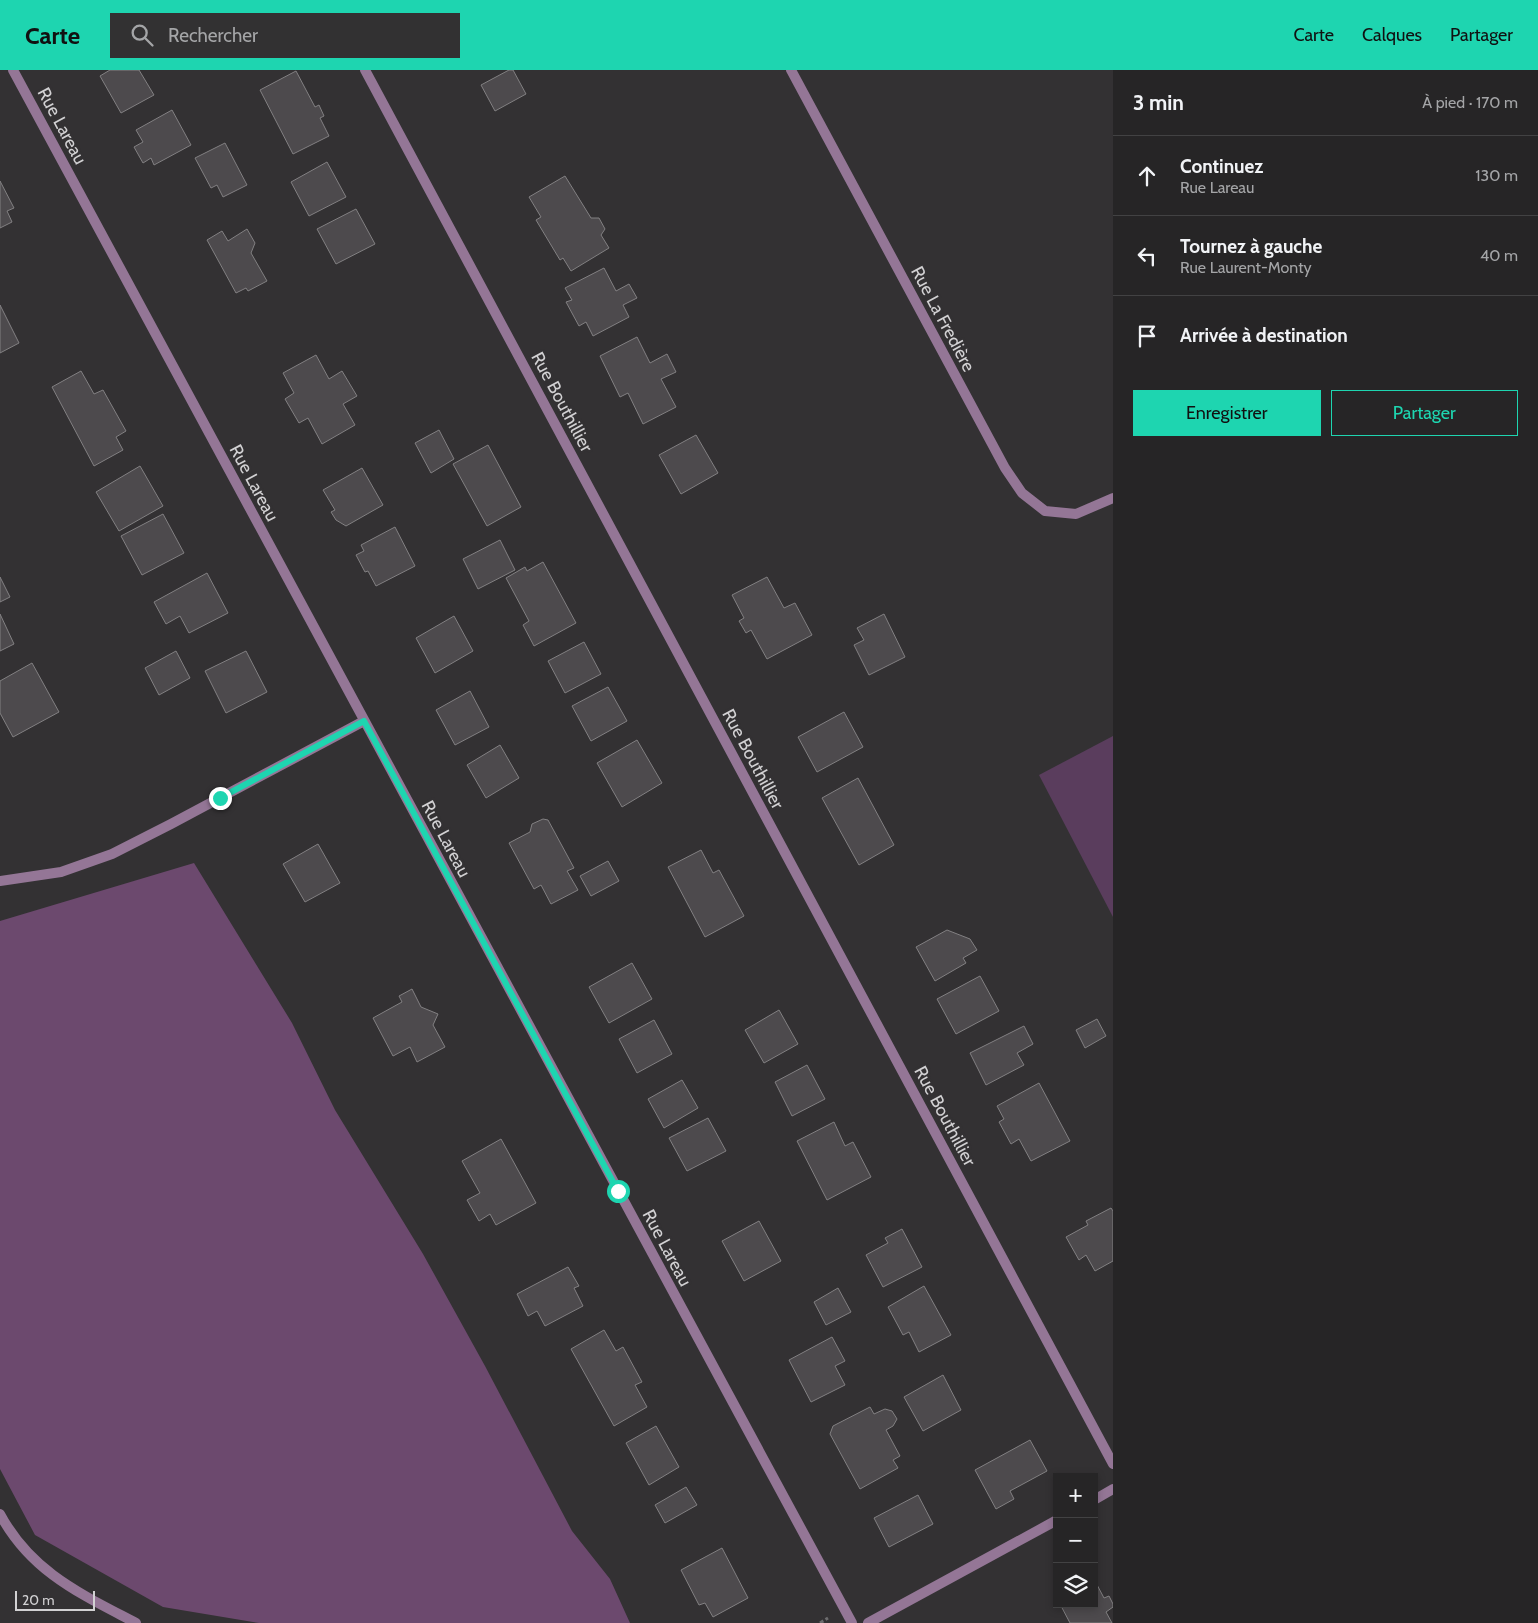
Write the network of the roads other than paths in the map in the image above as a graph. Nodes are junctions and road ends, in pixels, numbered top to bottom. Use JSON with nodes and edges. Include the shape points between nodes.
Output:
{"nodes":[{"id":1,"x":13,"y":70,"type":"edge"},
{"id":2,"x":365,"y":70,"type":"edge"},
{"id":3,"x":791,"y":70,"type":"edge"},
{"id":4,"x":1113,"y":498,"type":"edge"},
{"id":5,"x":364,"y":721,"type":"junction"},
{"id":6,"x":0,"y":881,"type":"edge"},
{"id":7,"x":1113,"y":1464,"type":"edge"},
{"id":8,"x":1113,"y":1490,"type":"edge"},
{"id":9,"x":1098,"y":1498,"type":"edge"},
{"id":10,"x":0,"y":1514,"type":"edge"},
{"id":11,"x":1053,"y":1522,"type":"edge"},
{"id":12,"x":136,"y":1623,"type":"edge"},
{"id":13,"x":852,"y":1623,"type":"edge"},
{"id":14,"x":868,"y":1623,"type":"edge"}],
"edges":[{"from":1,"to":5,"type":"street","name":"Rue Lareau"},
{"from":2,"to":7,"type":"street","name":"Rue Bouthillier"},
{"from":3,"to":4,"type":"street","name":"Rue La Fredière","via":[[1005,468],[1022,493],[1045,511],[1076,514]]},
{"from":5,"to":6,"type":"street","via":[[112,854],[61,872]]},
{"from":5,"to":13,"type":"street","name":"Rue Lareau"},
{"from":8,"to":9,"type":"street"},
{"from":10,"to":12,"type":"street","via":[[9,1531],[37,1563],[76,1592]]},
{"from":11,"to":14,"type":"street"}]}
